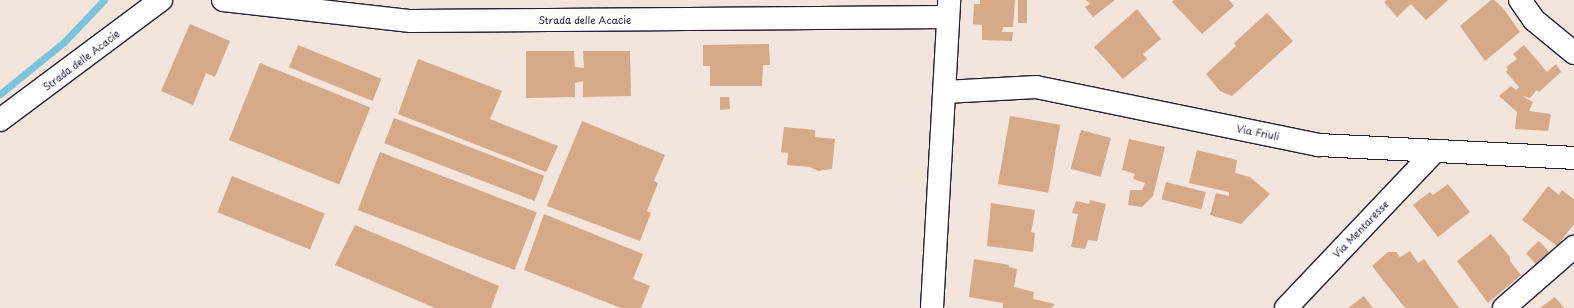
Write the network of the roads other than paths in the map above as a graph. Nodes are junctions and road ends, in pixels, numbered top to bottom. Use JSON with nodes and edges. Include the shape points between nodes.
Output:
{"nodes":[{"id":1,"x":161,"y":0,"type":"edge"},
{"id":2,"x":223,"y":0,"type":"edge"},
{"id":3,"x":1520,"y":0,"type":"edge"},
{"id":4,"x":949,"y":8,"type":"edge"},
{"id":5,"x":1574,"y":53,"type":"edge"},
{"id":6,"x":945,"y":92,"type":"junction"},
{"id":7,"x":0,"y":120,"type":"edge"},
{"id":8,"x":1436,"y":151,"type":"junction"},
{"id":9,"x":1574,"y":158,"type":"edge"},
{"id":10,"x":1574,"y":247,"type":"edge"},
{"id":11,"x":932,"y":308,"type":"edge"},
{"id":12,"x":1286,"y":308,"type":"edge"},
{"id":13,"x":1504,"y":308,"type":"edge"}],
"edges":[{"from":1,"to":7,"type":"street","name":"Strada delle Acacie"},
{"from":2,"to":4,"type":"street","name":"Strada delle Acacie","via":[[410,21]]},
{"from":3,"to":5,"type":"street","via":[[1534,20]]},
{"from":4,"to":6,"type":"street"},
{"from":6,"to":8,"type":"street","name":"Via Friuli","via":[[1036,87],[1320,145]]},
{"from":6,"to":11,"type":"street"},
{"from":8,"to":9,"type":"street","name":"Via Friuli"},
{"from":8,"to":12,"type":"street","name":"Via Mentaresse"},
{"from":10,"to":13,"type":"street"}]}
